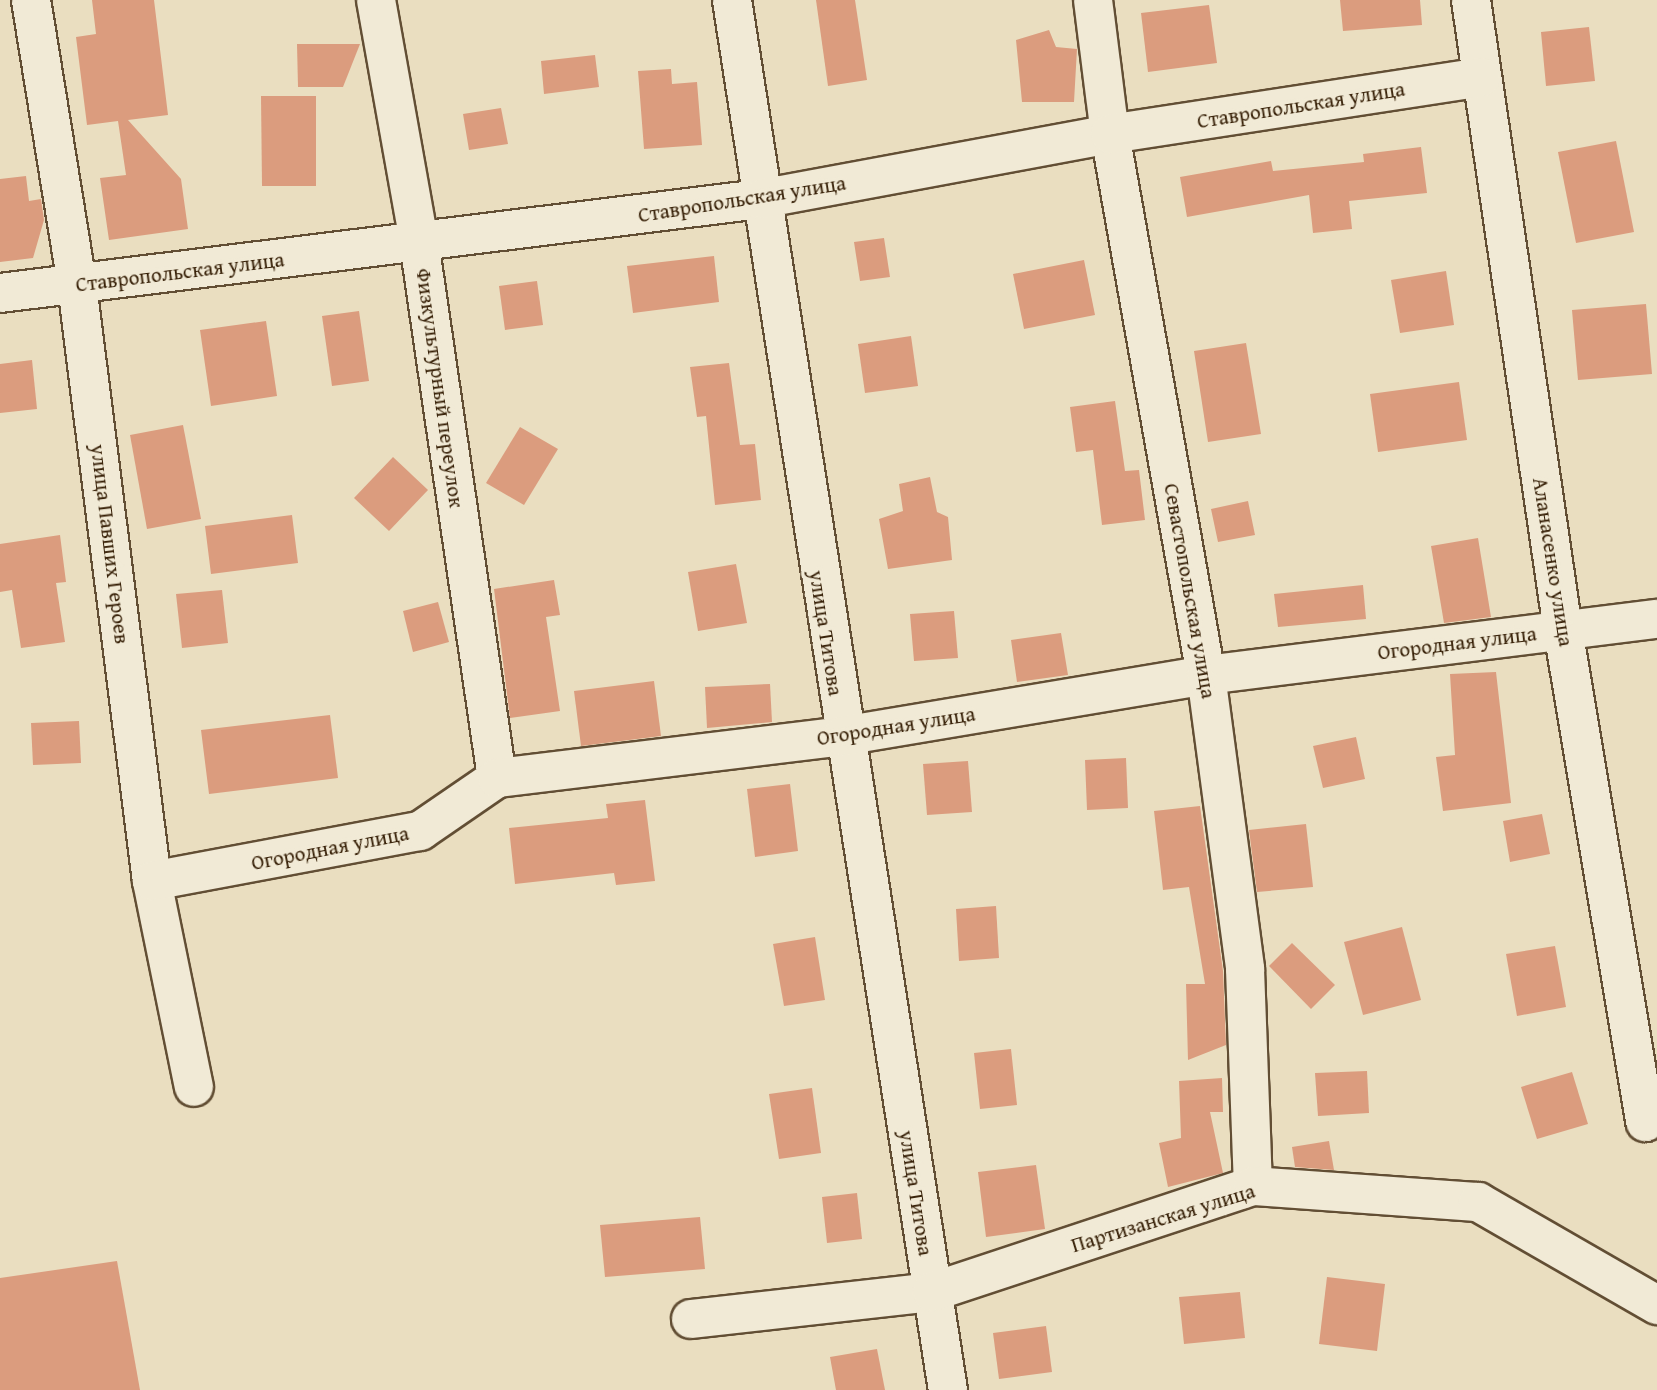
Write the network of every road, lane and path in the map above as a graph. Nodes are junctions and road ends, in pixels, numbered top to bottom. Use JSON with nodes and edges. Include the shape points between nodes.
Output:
{"nodes":[{"id":1,"x":31,"y":0,"type":"edge"},
{"id":2,"x":376,"y":0,"type":"edge"},
{"id":3,"x":732,"y":0,"type":"edge"},
{"id":4,"x":1093,"y":0,"type":"edge"},
{"id":5,"x":1471,"y":0,"type":"edge"},
{"id":6,"x":1481,"y":77,"type":"junction"},
{"id":7,"x":1110,"y":134,"type":"junction"},
{"id":8,"x":760,"y":200,"type":"junction"},
{"id":9,"x":419,"y":242,"type":"junction"},
{"id":10,"x":77,"y":285,"type":"junction"},
{"id":11,"x":0,"y":293,"type":"edge"},
{"id":12,"x":1657,"y":619,"type":"edge"},
{"id":13,"x":1563,"y":630,"type":"junction"},
{"id":14,"x":1206,"y":674,"type":"junction"},
{"id":15,"x":842,"y":736,"type":"junction"},
{"id":16,"x":496,"y":778,"type":"junction"},
{"id":17,"x":152,"y":881,"type":"junction"},
{"id":18,"x":194,"y":1087,"type":"dead end"},
{"id":19,"x":1645,"y":1122,"type":"dead end"},
{"id":20,"x":1253,"y":1186,"type":"junction"},
{"id":21,"x":932,"y":1292,"type":"junction"},
{"id":22,"x":1657,"y":1305,"type":"edge"},
{"id":23,"x":691,"y":1319,"type":"dead end"},
{"id":24,"x":948,"y":1390,"type":"edge"}],
"edges":[{"from":1,"to":10,"type":"street","name":"улица Павших Героев"},
{"from":2,"to":9,"type":"street","name":"Физкультурный переулок"},
{"from":3,"to":8,"type":"street","name":"улица Титова"},
{"from":4,"to":7,"type":"street","name":"Севастопольская улица"},
{"from":5,"to":6,"type":"street","name":"Аланасенко улица"},
{"from":6,"to":7,"type":"street","name":"Ставропольская улица"},
{"from":6,"to":13,"type":"street","name":"Аланасенко улица"},
{"from":7,"to":8,"type":"street","name":"Ставропольская улица"},
{"from":7,"to":14,"type":"street","name":"Севастопольская улица"},
{"from":8,"to":9,"type":"street","name":"Ставропольская улица"},
{"from":8,"to":15,"type":"street","name":"улица Титова"},
{"from":9,"to":10,"type":"street","name":"Ставропольская улица"},
{"from":9,"to":16,"type":"street","name":"Физкультурный переулок"},
{"from":10,"to":11,"type":"street","name":"Ставропольская улица"},
{"from":10,"to":17,"type":"street","name":"улица Павших Героев"},
{"from":12,"to":13,"type":"street","name":"Огородная улица"},
{"from":13,"to":14,"type":"street","name":"Огородная улица"},
{"from":13,"to":19,"type":"street","name":"Аланасенко улица"},
{"from":14,"to":15,"type":"street","name":"Огородная улица"},
{"from":14,"to":20,"type":"street","name":"Севастопольская улица","via":[[1245,969]]},
{"from":15,"to":16,"type":"street","name":"Огородная улица"},
{"from":15,"to":21,"type":"street","name":"улица Титова"},
{"from":16,"to":17,"type":"street","name":"Огородная улица","via":[[420,831]]},
{"from":17,"to":18,"type":"street","name":"улица Павших Героев"},
{"from":20,"to":21,"type":"street","name":"Партизанская улица"},
{"from":20,"to":22,"type":"street","name":"Партизанская улица","via":[[1478,1202]]},
{"from":21,"to":23,"type":"street","name":"Партизанская улица"},
{"from":21,"to":24,"type":"street","name":"улица Титова"}]}
